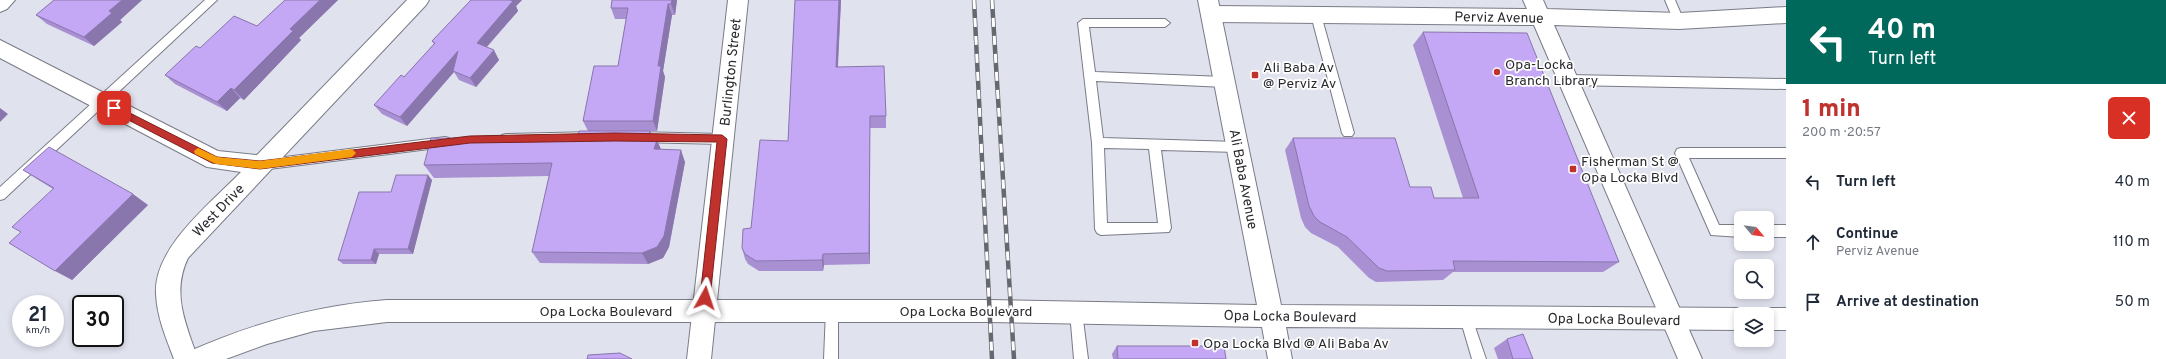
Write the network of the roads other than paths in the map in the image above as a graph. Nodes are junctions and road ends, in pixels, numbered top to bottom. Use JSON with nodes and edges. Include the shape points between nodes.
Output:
{"nodes":[{"id":1,"x":5,"y":0,"type":"edge"},
{"id":2,"x":212,"y":0,"type":"edge"},
{"id":3,"x":419,"y":0,"type":"edge"},
{"id":4,"x":738,"y":0,"type":"edge"},
{"id":5,"x":1670,"y":0,"type":"edge"},
{"id":6,"x":0,"y":4,"type":"edge"},
{"id":7,"x":1210,"y":7,"type":"edge"},
{"id":8,"x":1537,"y":9,"type":"edge"},
{"id":9,"x":1316,"y":15,"type":"junction"},
{"id":10,"x":1786,"y":15,"type":"edge"},
{"id":11,"x":1679,"y":21,"type":"junction"},
{"id":12,"x":1165,"y":23,"type":"dead end"},
{"id":13,"x":0,"y":48,"type":"edge"},
{"id":14,"x":1090,"y":76,"type":"junction"},
{"id":15,"x":1568,"y":80,"type":"junction"},
{"id":16,"x":1225,"y":82,"type":"junction"},
{"id":17,"x":1786,"y":84,"type":"edge"},
{"id":18,"x":101,"y":102,"type":"junction"},
{"id":19,"x":1348,"y":133,"type":"dead end"},
{"id":20,"x":607,"y":137,"type":"edge"},
{"id":21,"x":622,"y":137,"type":"edge"},
{"id":22,"x":493,"y":139,"type":"edge"},
{"id":23,"x":722,"y":139,"type":"junction"},
{"id":24,"x":455,"y":141,"type":"edge"},
{"id":25,"x":1098,"y":143,"type":"junction"},
{"id":26,"x":1154,"y":144,"type":"junction"},
{"id":27,"x":1238,"y":147,"type":"junction"},
{"id":28,"x":1786,"y":154,"type":"edge"},
{"id":29,"x":260,"y":165,"type":"junction"},
{"id":30,"x":0,"y":195,"type":"edge"},
{"id":31,"x":1734,"y":231,"type":"edge"},
{"id":32,"x":1774,"y":231,"type":"edge"},
{"id":33,"x":1786,"y":231,"type":"edge"},
{"id":34,"x":832,"y":310,"type":"junction"},
{"id":35,"x":704,"y":311,"type":"junction"},
{"id":36,"x":1076,"y":312,"type":"junction"},
{"id":37,"x":1271,"y":316,"type":"junction"},
{"id":38,"x":1466,"y":318,"type":"junction"},
{"id":39,"x":1734,"y":319,"type":"edge"},
{"id":40,"x":1774,"y":319,"type":"edge"},
{"id":41,"x":1786,"y":319,"type":"edge"},
{"id":42,"x":1674,"y":320,"type":"junction"},
{"id":43,"x":186,"y":359,"type":"edge"},
{"id":44,"x":200,"y":359,"type":"edge"},
{"id":45,"x":699,"y":359,"type":"edge"},
{"id":46,"x":831,"y":359,"type":"edge"},
{"id":47,"x":1081,"y":359,"type":"edge"},
{"id":48,"x":1280,"y":359,"type":"edge"},
{"id":49,"x":1478,"y":359,"type":"edge"},
{"id":50,"x":1690,"y":359,"type":"edge"}],
"edges":[{"from":1,"to":6,"type":"street"},
{"from":2,"to":18,"type":"lane"},
{"from":3,"to":29,"type":"street","name":"West Drive"},
{"from":4,"to":23,"type":"street","name":"Burlington Street"},
{"from":5,"to":11,"type":"lane"},
{"from":7,"to":9,"type":"street","name":"Perviz Avenue"},
{"from":7,"to":16,"type":"street","name":"Ali Baba Avenue"},
{"from":8,"to":9,"type":"street","name":"Perviz Avenue"},
{"from":8,"to":11,"type":"street","name":"Perviz Avenue"},
{"from":8,"to":15,"type":"street"},
{"from":9,"to":19,"type":"lane"},
{"from":10,"to":11,"type":"street","name":"Perviz Avenue"},
{"from":12,"to":14,"type":"lane","via":[[1082,23]]},
{"from":13,"to":18,"type":"street"},
{"from":14,"to":16,"type":"lane"},
{"from":14,"to":25,"type":"lane"},
{"from":15,"to":17,"type":"lane"},
{"from":15,"to":42,"type":"street"},
{"from":16,"to":27,"type":"street","name":"Ali Baba Avenue"},
{"from":18,"to":29,"type":"street","via":[[216,160]]},
{"from":18,"to":30,"type":"lane"},
{"from":20,"to":22,"type":"lane"},
{"from":21,"to":23,"type":"lane"},
{"from":23,"to":35,"type":"street","name":"Burlington Street"},
{"from":24,"to":29,"type":"lane"},
{"from":25,"to":26,"type":"lane"},
{"from":25,"to":26,"type":"lane","via":[[1101,228],[1166,228]]},
{"from":26,"to":27,"type":"lane"},
{"from":27,"to":37,"type":"street","name":"Ali Baba Avenue"},
{"from":28,"to":31,"type":"lane","via":[[1681,153],[1715,231]]},
{"from":29,"to":43,"type":"street","name":"West Drive","via":[[190,238],[172,264],[167,301]]},
{"from":32,"to":33,"type":"lane"},
{"from":34,"to":35,"type":"street","name":"Opa Locka Boulevard"},
{"from":34,"to":36,"type":"street","name":"Opa Locka Boulevard"},
{"from":34,"to":46,"type":"lane"},
{"from":35,"to":44,"type":"street","name":"Opa Locka Boulevard","via":[[359,312],[317,319],[251,336]]},
{"from":35,"to":45,"type":"street","name":"Burlington Street"},
{"from":36,"to":37,"type":"street","name":"Opa Locka Boulevard"},
{"from":36,"to":47,"type":"lane"},
{"from":37,"to":38,"type":"street","name":"Opa Locka Boulevard"},
{"from":37,"to":48,"type":"street","name":"Ali Baba Avenue"},
{"from":38,"to":42,"type":"street","name":"Opa Locka Boulevard"},
{"from":38,"to":49,"type":"lane"},
{"from":39,"to":42,"type":"street","name":"Opa Locka Boulevard"},
{"from":40,"to":41,"type":"street"},
{"from":42,"to":50,"type":"street"}]}
